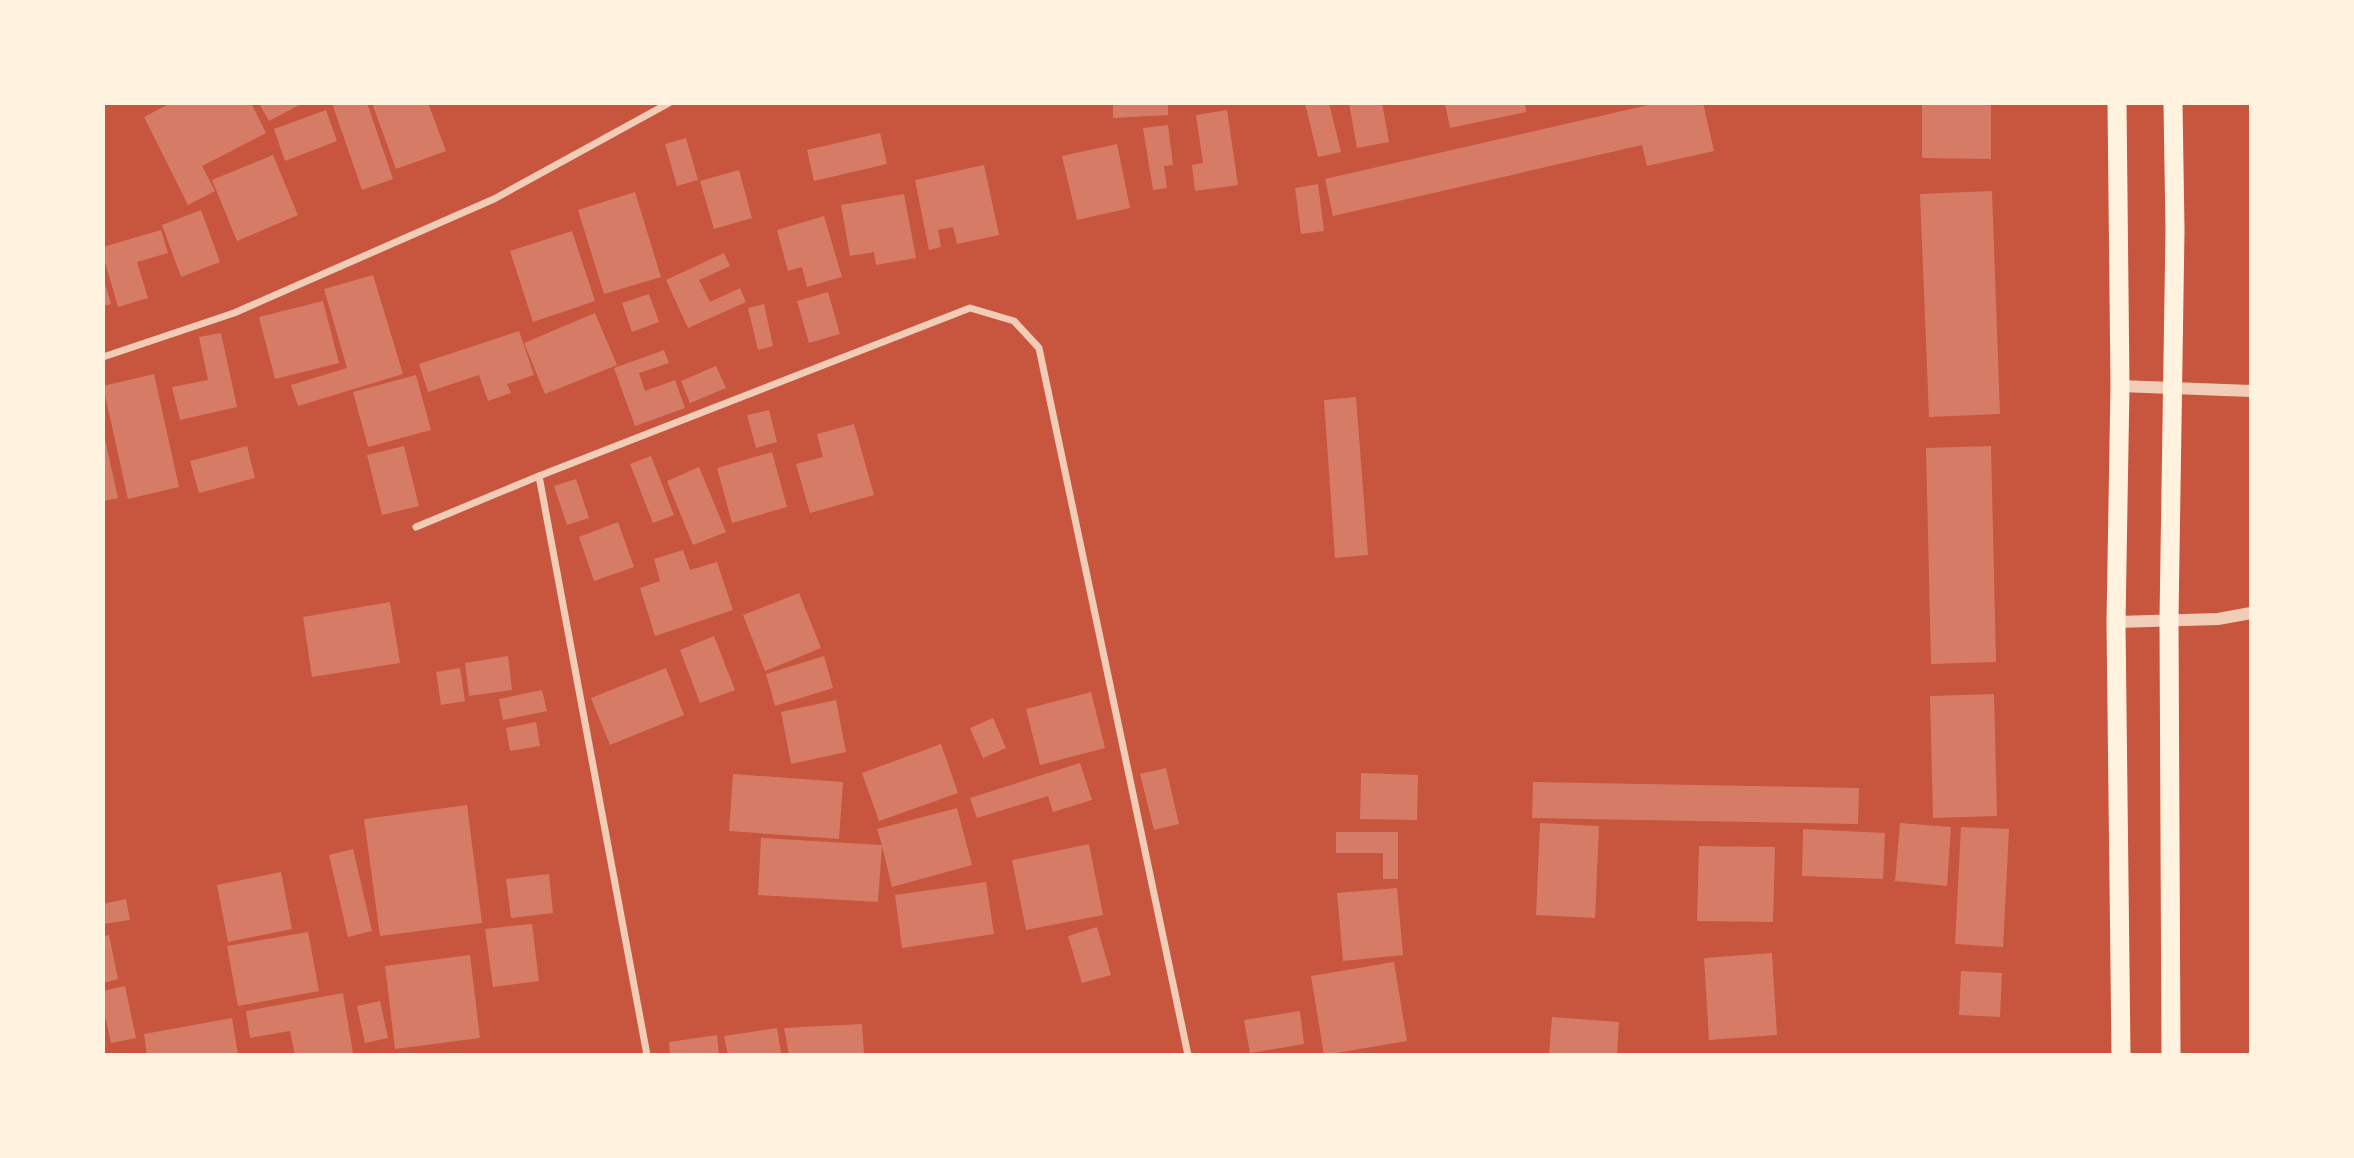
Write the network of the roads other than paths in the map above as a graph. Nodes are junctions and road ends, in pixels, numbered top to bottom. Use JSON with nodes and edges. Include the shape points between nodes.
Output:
{"nodes":[{"id":1,"x":669,"y":103,"type":"edge"},
{"id":2,"x":2116,"y":103,"type":"edge"},
{"id":3,"x":2173,"y":103,"type":"edge"},
{"id":4,"x":103,"y":357,"type":"edge"},
{"id":5,"x":2120,"y":386,"type":"junction"},
{"id":6,"x":2173,"y":388,"type":"junction"},
{"id":7,"x":2251,"y":391,"type":"edge"},
{"id":8,"x":539,"y":476,"type":"junction"},
{"id":9,"x":416,"y":527,"type":"dead end"},
{"id":10,"x":2251,"y":613,"type":"edge"},
{"id":11,"x":2169,"y":619,"type":"junction"},
{"id":12,"x":2116,"y":622,"type":"junction"},
{"id":13,"x":647,"y":1055,"type":"edge"},
{"id":14,"x":1188,"y":1055,"type":"edge"},
{"id":15,"x":2121,"y":1055,"type":"edge"},
{"id":16,"x":2171,"y":1055,"type":"edge"}],
"edges":[{"from":1,"to":4,"type":"street","via":[[494,199],[234,313]]},
{"from":2,"to":5,"type":"highway"},
{"from":3,"to":6,"type":"highway"},
{"from":5,"to":6,"type":"street"},
{"from":5,"to":12,"type":"highway"},
{"from":6,"to":7,"type":"street"},
{"from":6,"to":11,"type":"highway"},
{"from":8,"to":9,"type":"street"},
{"from":8,"to":13,"type":"street"},
{"from":8,"to":14,"type":"street","via":[[971,308],[1014,321],[1039,348]]},
{"from":10,"to":11,"type":"street","via":[[2218,619]]},
{"from":11,"to":12,"type":"street"},
{"from":11,"to":16,"type":"highway"},
{"from":12,"to":15,"type":"highway"}]}
